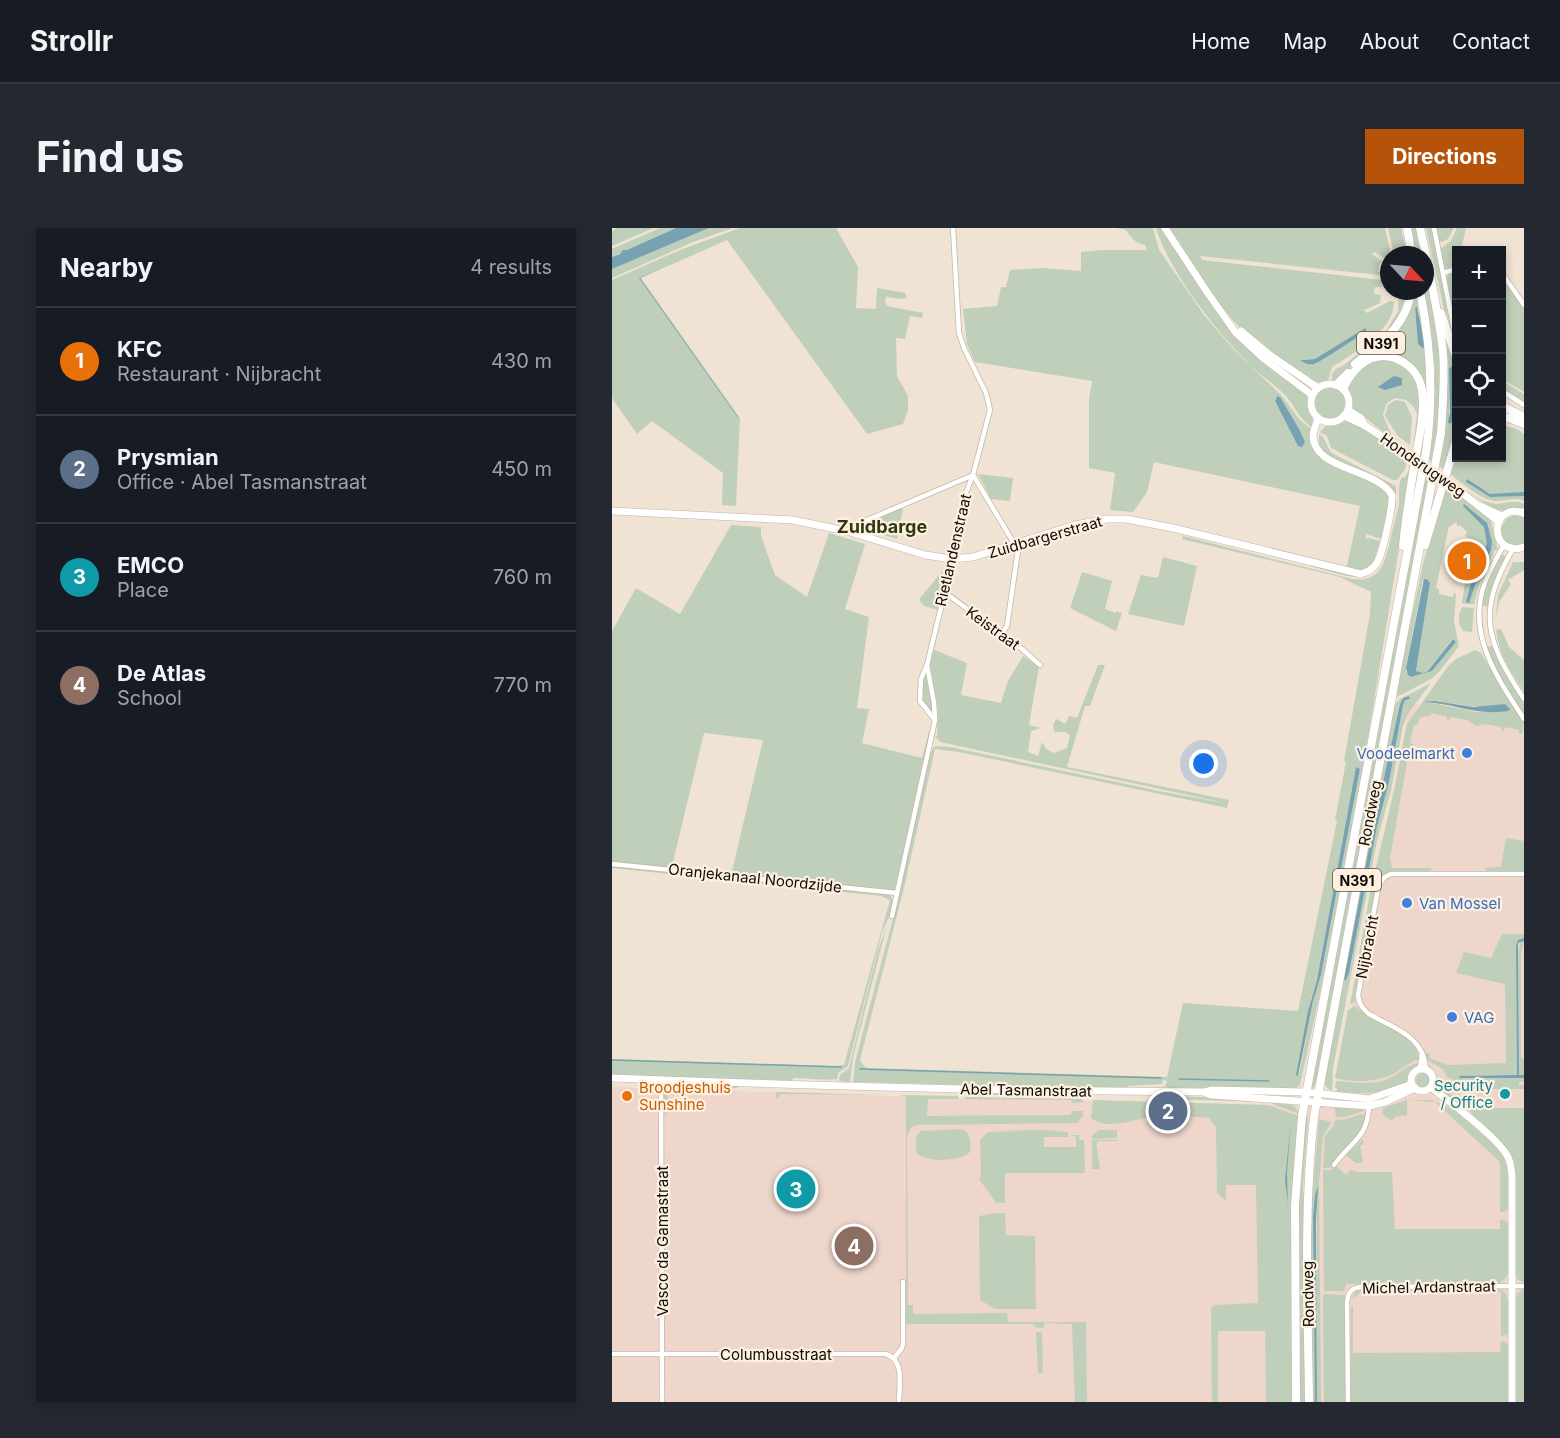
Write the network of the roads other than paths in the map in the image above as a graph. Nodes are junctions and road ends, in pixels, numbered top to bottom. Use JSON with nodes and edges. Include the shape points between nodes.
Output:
{"nodes":[{"id":1,"x":953,"y":228,"type":"edge"},
{"id":2,"x":1165,"y":228,"type":"edge"},
{"id":3,"x":1407,"y":228,"type":"edge"},
{"id":4,"x":1420,"y":228,"type":"edge"},
{"id":5,"x":1434,"y":228,"type":"edge"},
{"id":6,"x":1411,"y":246,"type":"edge"},
{"id":7,"x":1424,"y":246,"type":"edge"},
{"id":8,"x":1452,"y":270,"type":"edge"},
{"id":9,"x":1443,"y":273,"type":"junction"},
{"id":10,"x":1506,"y":279,"type":"edge"},
{"id":11,"x":1434,"y":292,"type":"joint"},
{"id":12,"x":1408,"y":300,"type":"edge"},
{"id":13,"x":1422,"y":300,"type":"edge"},
{"id":14,"x":1524,"y":305,"type":"edge"},
{"id":15,"x":1222,"y":313,"type":"junction"},
{"id":16,"x":1452,"y":319,"type":"edge"},
{"id":17,"x":1455,"y":354,"type":"edge"},
{"id":18,"x":1340,"y":387,"type":"junction"},
{"id":19,"x":1318,"y":388,"type":"junction"},
{"id":20,"x":1506,"y":394,"type":"edge"},
{"id":21,"x":1312,"y":395,"type":"junction"},
{"id":22,"x":1524,"y":405,"type":"edge"},
{"id":23,"x":1506,"y":408,"type":"edge"},
{"id":24,"x":1346,"y":413,"type":"junction"},
{"id":25,"x":1524,"y":417,"type":"edge"},
{"id":26,"x":1506,"y":418,"type":"edge"},
{"id":27,"x":1322,"y":420,"type":"junction"},
{"id":28,"x":1524,"y":424,"type":"edge"},
{"id":29,"x":1452,"y":454,"type":"edge"},
{"id":30,"x":973,"y":475,"type":"junction"},
{"id":31,"x":612,"y":511,"type":"edge"},
{"id":32,"x":1524,"y":513,"type":"edge"},
{"id":33,"x":1501,"y":519,"type":"junction"},
{"id":34,"x":850,"y":532,"type":"junction"},
{"id":35,"x":1015,"y":544,"type":"junction"},
{"id":36,"x":1504,"y":545,"type":"junction"},
{"id":37,"x":1524,"y":547,"type":"edge"},
{"id":38,"x":1513,"y":549,"type":"junction"},
{"id":39,"x":952,"y":559,"type":"junction"},
{"id":40,"x":1402,"y":580,"type":"junction"},
{"id":41,"x":1414,"y":580,"type":"junction"},
{"id":42,"x":944,"y":592,"type":"junction"},
{"id":43,"x":1490,"y":632,"type":"junction"},
{"id":44,"x":1002,"y":634,"type":"junction"},
{"id":45,"x":1481,"y":634,"type":"junction"},
{"id":46,"x":927,"y":665,"type":"junction"},
{"id":47,"x":1040,"y":665,"type":"dead end"},
{"id":48,"x":1524,"y":699,"type":"edge"},
{"id":49,"x":1524,"y":719,"type":"edge"},
{"id":50,"x":935,"y":720,"type":"junction"},
{"id":51,"x":612,"y":864,"type":"edge"},
{"id":52,"x":1524,"y":874,"type":"edge"},
{"id":53,"x":897,"y":893,"type":"junction"},
{"id":54,"x":892,"y":916,"type":"dead end"},
{"id":55,"x":1423,"y":1069,"type":"junction"},
{"id":56,"x":612,"y":1078,"type":"edge"},
{"id":57,"x":661,"y":1080,"type":"junction"},
{"id":58,"x":1413,"y":1086,"type":"junction"},
{"id":59,"x":1431,"y":1087,"type":"junction"},
{"id":60,"x":1204,"y":1092,"type":"junction"},
{"id":61,"x":1305,"y":1092,"type":"junction"},
{"id":62,"x":1317,"y":1098,"type":"junction"},
{"id":63,"x":1304,"y":1101,"type":"junction"},
{"id":64,"x":1369,"y":1103,"type":"junction"},
{"id":65,"x":1334,"y":1165,"type":"dead end"},
{"id":66,"x":903,"y":1282,"type":"dead end"},
{"id":67,"x":1524,"y":1286,"type":"edge"},
{"id":68,"x":1512,"y":1287,"type":"junction"},
{"id":69,"x":612,"y":1354,"type":"edge"},
{"id":70,"x":662,"y":1354,"type":"junction"},
{"id":71,"x":894,"y":1358,"type":"junction"},
{"id":72,"x":662,"y":1402,"type":"edge"},
{"id":73,"x":899,"y":1402,"type":"edge"},
{"id":74,"x":1296,"y":1402,"type":"edge"},
{"id":75,"x":1309,"y":1402,"type":"edge"},
{"id":76,"x":1348,"y":1402,"type":"edge"},
{"id":77,"x":1512,"y":1402,"type":"edge"}],
"edges":[{"from":1,"to":30,"type":"street","name":"Rietlandenstraat","via":[[959,333],[990,404]]},
{"from":2,"to":15,"type":"street"},
{"from":3,"to":6,"type":"main road"},
{"from":4,"to":7,"type":"main road","name":"Rondweg","number":"N391"},
{"from":5,"to":9,"type":"street"},
{"from":8,"to":9,"type":"street"},
{"from":9,"to":16,"type":"street"},
{"from":10,"to":14,"type":"street"},
{"from":11,"to":17,"type":"main road","number":"N391"},
{"from":11,"to":41,"type":"main road","name":"Rondweg","number":"N391","via":[[1443,350],[1444,399]]},
{"from":12,"to":18,"type":"main road","number":"N391","via":[[1395,330],[1355,364]]},
{"from":13,"to":40,"type":"main road","name":"Rondweg","number":"N391","via":[[1432,393],[1426,452]]},
{"from":15,"to":19,"type":"street","via":[[1255,344]]},
{"from":15,"to":21,"type":"street","via":[[1246,343]]},
{"from":18,"to":19,"type":"street","via":[[1327,384]]},
{"from":18,"to":24,"type":"street","via":[[1349,399]]},
{"from":18,"to":40,"type":"main road","number":"N391","via":[[1358,368],[1383,356],[1405,363],[1420,382],[1422,412]]},
{"from":19,"to":21,"type":"street"},
{"from":20,"to":22,"type":"street"},
{"from":21,"to":27,"type":"street","via":[[1312,408]]},
{"from":23,"to":25,"type":"main road"},
{"from":24,"to":27,"type":"street","via":[[1335,421]]},
{"from":24,"to":33,"type":"street","name":"Hondsrugweg","bridge":true},
{"from":26,"to":28,"type":"main road"},
{"from":27,"to":35,"type":"street","name":"Zuidbargerstraat","via":[[1314,432],[1316,449],[1382,484],[1392,495],[1380,556],[1368,572],[1356,573],[1126,519],[1086,523]]},
{"from":29,"to":41,"type":"main road","number":"N391"},
{"from":30,"to":34,"type":"street","via":[[853,526]]},
{"from":30,"to":35,"type":"street"},
{"from":30,"to":39,"type":"street","name":"Rietlandenstraat"},
{"from":31,"to":34,"type":"street","name":"Zuidbargerstraat","via":[[776,518]]},
{"from":32,"to":33,"type":"street","via":[[1512,511]]},
{"from":33,"to":36,"type":"street","via":[[1497,532]]},
{"from":34,"to":39,"type":"street","name":"Zuidbargerstraat","via":[[925,555]]},
{"from":35,"to":39,"type":"street","name":"Zuidbargerstraat"},
{"from":35,"to":44,"type":"street","via":[[1018,556],[1007,626]]},
{"from":36,"to":38,"type":"street"},
{"from":36,"to":45,"type":"street","via":[[1483,589],[1479,607]]},
{"from":37,"to":38,"type":"street"},
{"from":38,"to":43,"type":"street","via":[[1492,592]]},
{"from":39,"to":42,"type":"street","name":"Rietlandenstraat"},
{"from":40,"to":61,"type":"main road","name":"Rondweg","number":"N391"},
{"from":41,"to":62,"type":"main road","name":"Rondweg","number":"N391"},
{"from":42,"to":44,"type":"street","name":"Keistraat"},
{"from":42,"to":46,"type":"street","name":"Rietlandenstraat"},
{"from":43,"to":45,"type":"street"},
{"from":43,"to":48,"type":"street","via":[[1501,662]]},
{"from":44,"to":47,"type":"street","name":"Keistraat"},
{"from":45,"to":49,"type":"street","via":[[1488,661]]},
{"from":46,"to":50,"type":"street","name":"Rietlandenstraat"},
{"from":46,"to":50,"type":"street","name":"Rietlandenstraat","via":[[921,679],[920,701]]},
{"from":50,"to":53,"type":"street","name":"Rietlandenstraat"},
{"from":51,"to":53,"type":"street","name":"Oranjekanaal Noordzijde"},
{"from":52,"to":55,"type":"street","name":"Nijbracht","via":[[1391,874],[1381,880],[1359,1002],[1369,1014],[1418,1043],[1425,1055]]},
{"from":53,"to":54,"type":"street","name":"Rietlandenstraat"},
{"from":55,"to":58,"type":"street","via":[[1412,1075]]},
{"from":55,"to":59,"type":"street","via":[[1434,1079]]},
{"from":56,"to":57,"type":"street","name":"Abel Tasmanstraat"},
{"from":57,"to":60,"type":"street","name":"Abel Tasmanstraat"},
{"from":57,"to":70,"type":"street","name":"Vasco da Gamastraat"},
{"from":58,"to":59,"type":"street","via":[[1425,1091]]},
{"from":58,"to":64,"type":"street","name":"Abel Tasmanstraat"},
{"from":59,"to":68,"type":"street","via":[[1509,1159]]},
{"from":60,"to":61,"type":"street","name":"Abel Tasmanstraat"},
{"from":60,"to":63,"type":"street","name":"Abel Tasmanstraat"},
{"from":61,"to":62,"type":"street","name":"Abel Tasmanstraat"},
{"from":61,"to":63,"type":"main road","name":"Rondweg","number":"N391"},
{"from":62,"to":63,"type":"street","name":"Abel Tasmanstraat"},
{"from":62,"to":64,"type":"street","name":"Abel Tasmanstraat"},
{"from":62,"to":75,"type":"main road","name":"Rondweg","number":"N391","via":[[1308,1185]]},
{"from":63,"to":74,"type":"main road","name":"Rondweg","number":"N391","via":[[1295,1205]]},
{"from":64,"to":65,"type":"street","via":[[1368,1124],[1363,1133]]},
{"from":66,"to":71,"type":"street","via":[[903,1343]]},
{"from":67,"to":68,"type":"street"},
{"from":68,"to":76,"type":"street","name":"Michel Ardanstraat","via":[[1352,1289],[1347,1303]]},
{"from":68,"to":77,"type":"street"},
{"from":69,"to":70,"type":"street","name":"Columbusstraat"},
{"from":70,"to":71,"type":"street","name":"Columbusstraat","via":[[886,1354]]},
{"from":70,"to":72,"type":"street","name":"Vasco da Gamastraat"},
{"from":71,"to":73,"type":"street","via":[[900,1371]]}]}
